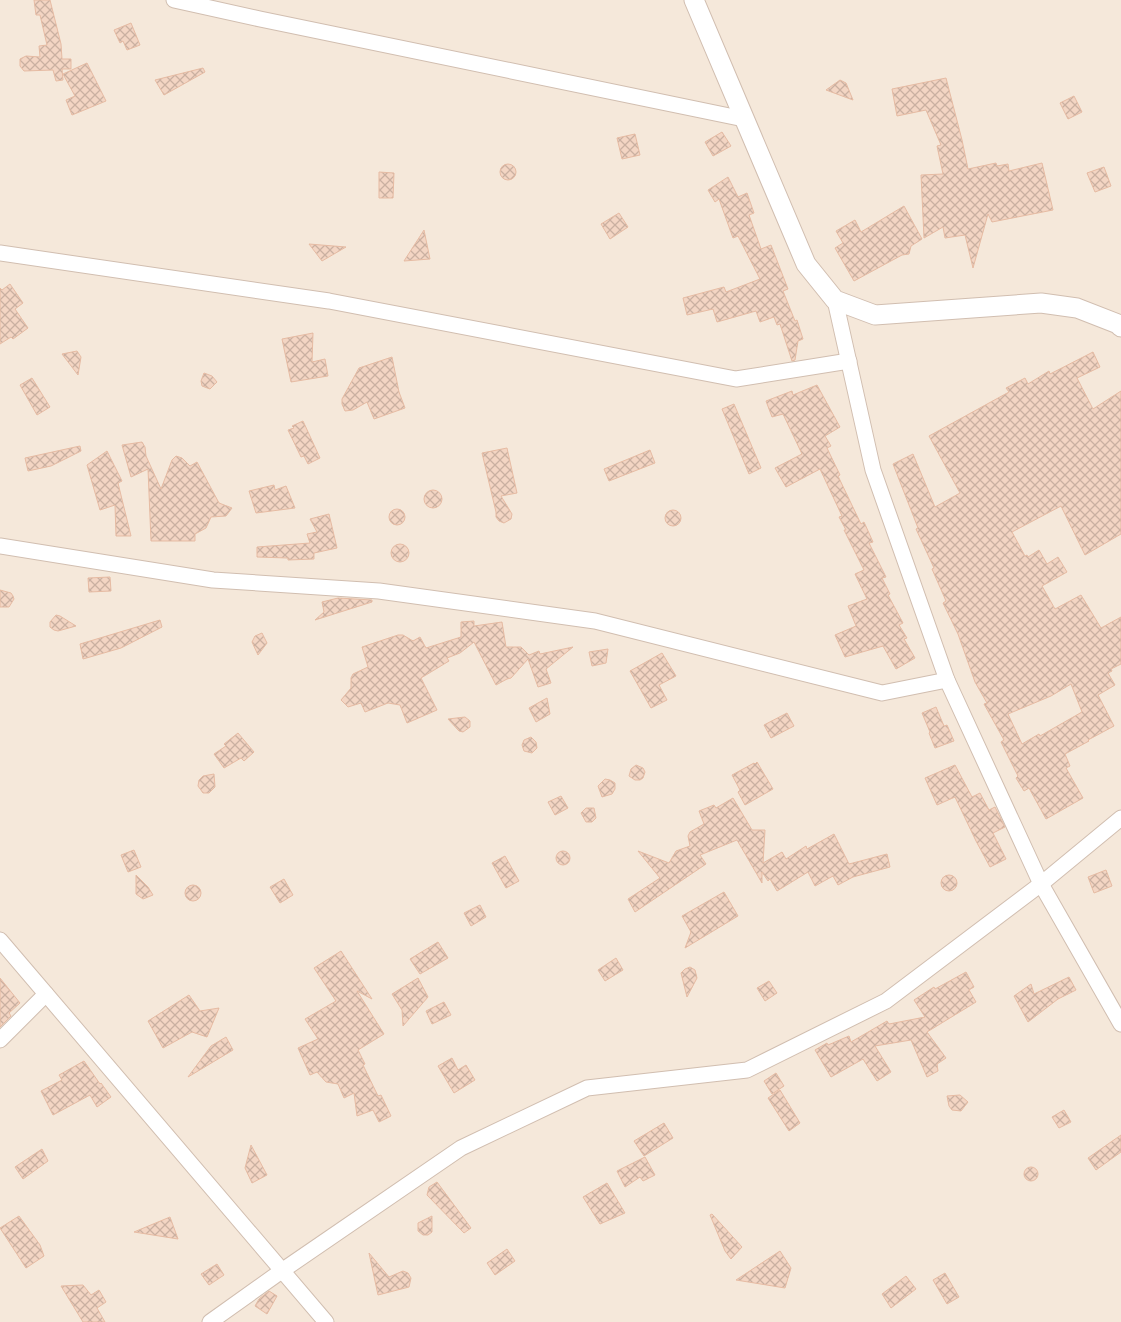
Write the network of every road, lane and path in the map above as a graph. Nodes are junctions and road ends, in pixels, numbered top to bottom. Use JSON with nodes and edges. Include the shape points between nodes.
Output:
{"nodes":[{"id":1,"x":174,"y":0,"type":"edge"},
{"id":2,"x":694,"y":0,"type":"edge"},
{"id":3,"x":744,"y":119,"type":"junction"},
{"id":4,"x":0,"y":253,"type":"edge"},
{"id":5,"x":835,"y":300,"type":"junction"},
{"id":6,"x":1121,"y":327,"type":"edge"},
{"id":7,"x":848,"y":361,"type":"junction"},
{"id":8,"x":0,"y":546,"type":"edge"},
{"id":9,"x":947,"y":680,"type":"junction"},
{"id":10,"x":1121,"y":818,"type":"edge"},
{"id":11,"x":1041,"y":884,"type":"junction"},
{"id":12,"x":0,"y":940,"type":"edge"},
{"id":13,"x":46,"y":994,"type":"junction"},
{"id":14,"x":1121,"y":1024,"type":"edge"},
{"id":15,"x":0,"y":1040,"type":"edge"},
{"id":16,"x":282,"y":1270,"type":"junction"},
{"id":17,"x":210,"y":1322,"type":"edge"},
{"id":18,"x":326,"y":1322,"type":"edge"}],
"edges":[{"from":1,"to":3,"type":"street"},
{"from":2,"to":3,"type":"street"},
{"from":3,"to":5,"type":"street","via":[[806,264]]},
{"from":4,"to":7,"type":"street","via":[[329,301],[736,379]]},
{"from":5,"to":6,"type":"street","via":[[875,315],[1041,303],[1077,308]]},
{"from":5,"to":7,"type":"street"},
{"from":7,"to":9,"type":"street","via":[[872,470]]},
{"from":8,"to":9,"type":"street","via":[[213,580],[379,591],[596,621],[882,693]]},
{"from":9,"to":11,"type":"street"},
{"from":10,"to":11,"type":"street"},
{"from":11,"to":14,"type":"street"},
{"from":11,"to":16,"type":"street","via":[[886,1001],[748,1070],[587,1088],[461,1148]]},
{"from":12,"to":13,"type":"street"},
{"from":13,"to":15,"type":"street"},
{"from":13,"to":16,"type":"street"},
{"from":16,"to":17,"type":"street"},
{"from":16,"to":18,"type":"street"}]}
